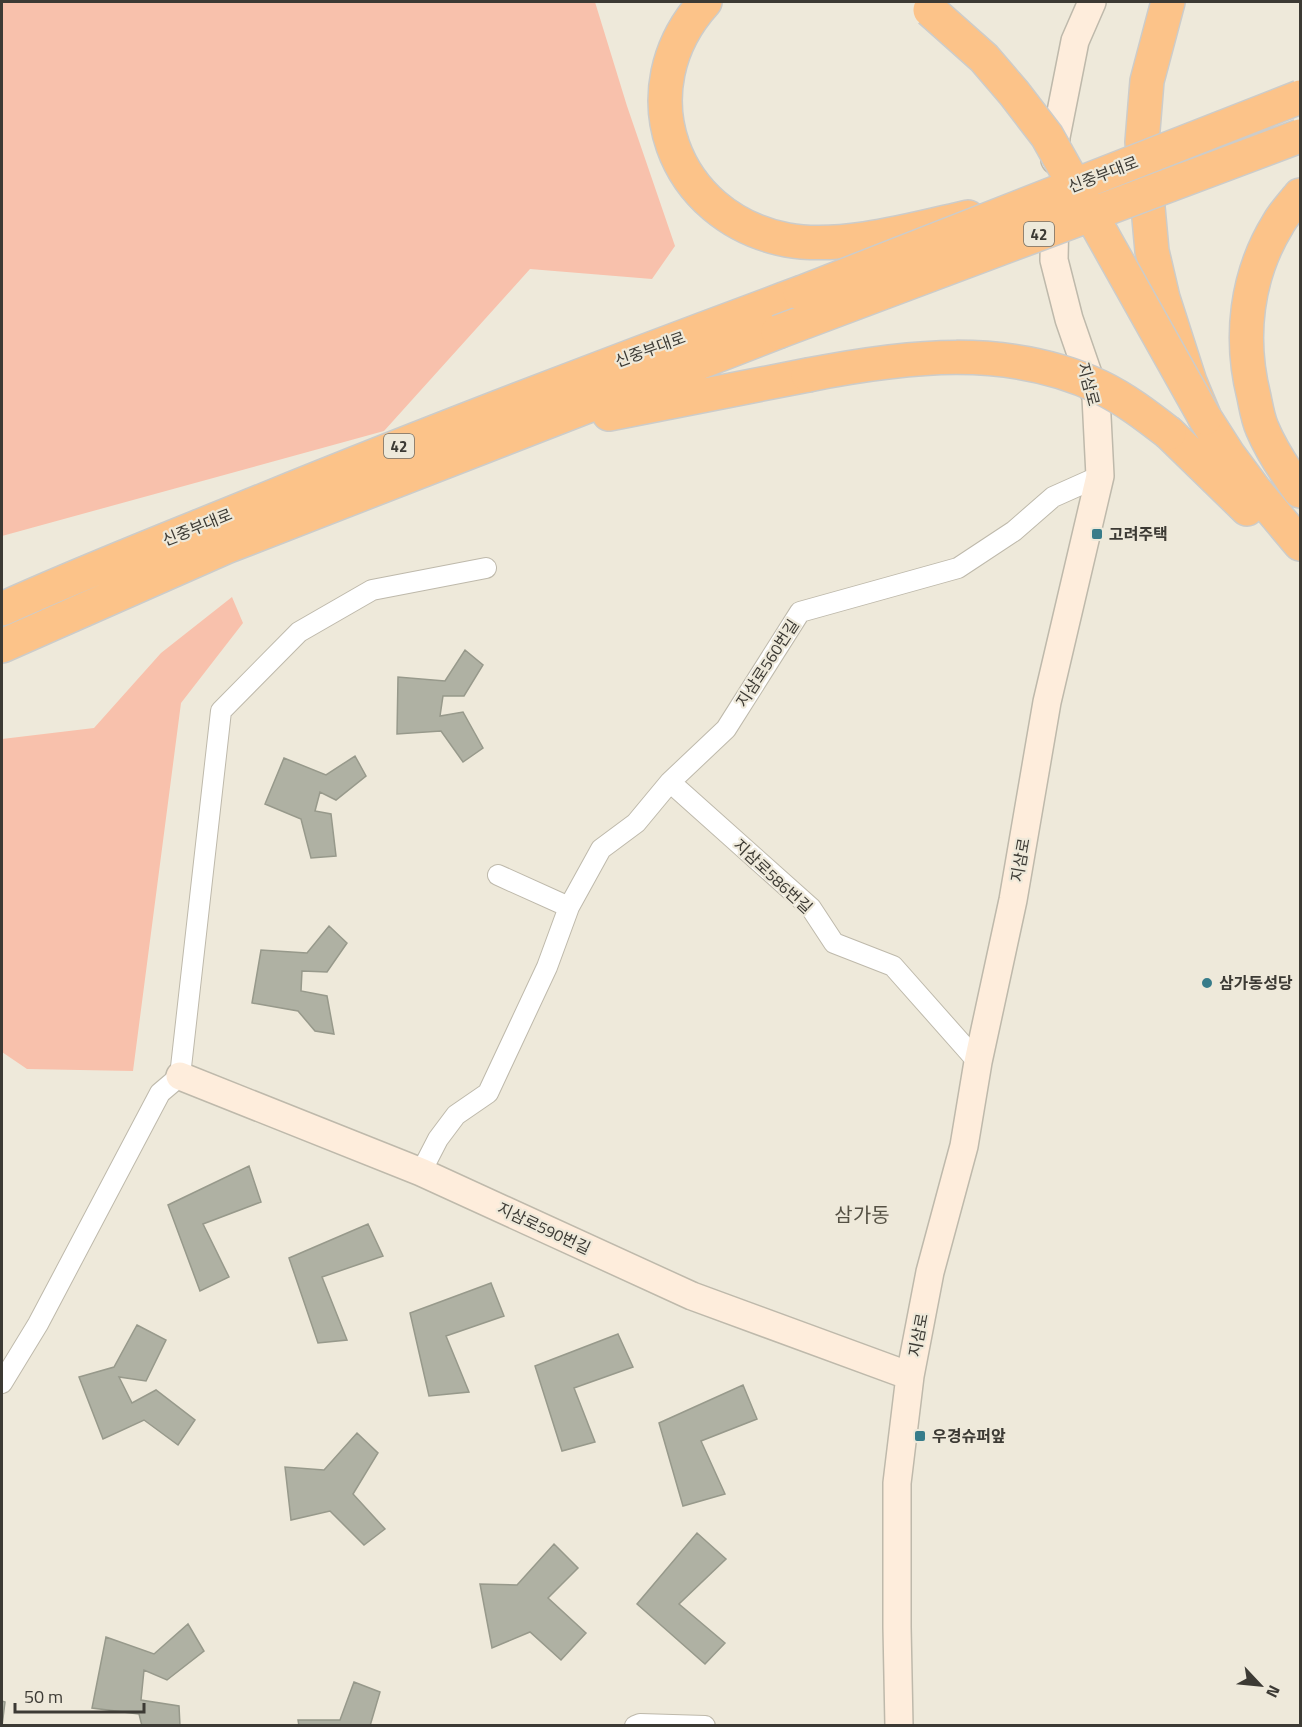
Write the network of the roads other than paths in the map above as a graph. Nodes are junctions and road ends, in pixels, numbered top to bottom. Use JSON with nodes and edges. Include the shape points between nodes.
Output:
{"nodes":[{"id":1,"x":705,"y":2,"type":"edge"},
{"id":2,"x":1092,"y":2,"type":"edge"},
{"id":3,"x":1168,"y":2,"type":"edge"},
{"id":4,"x":1183,"y":2,"type":"edge"},
{"id":5,"x":924,"y":6,"type":"edge"},
{"id":6,"x":1300,"y":97,"type":"edge"},
{"id":7,"x":1300,"y":136,"type":"edge"},
{"id":8,"x":1300,"y":195,"type":"edge"},
{"id":9,"x":1020,"y":207,"type":"junction"},
{"id":10,"x":1205,"y":418,"type":"junction"},
{"id":11,"x":513,"y":435,"type":"junction"},
{"id":12,"x":1100,"y":476,"type":"junction"},
{"id":13,"x":1300,"y":491,"type":"edge"},
{"id":14,"x":1300,"y":512,"type":"edge"},
{"id":15,"x":1300,"y":544,"type":"edge"},
{"id":16,"x":1300,"y":561,"type":"edge"},
{"id":17,"x":486,"y":568,"type":"dead end"},
{"id":18,"x":2,"y":609,"type":"edge"},
{"id":19,"x":2,"y":646,"type":"edge"},
{"id":20,"x":670,"y":782,"type":"junction"},
{"id":21,"x":498,"y":875,"type":"dead end"},
{"id":22,"x":569,"y":907,"type":"junction"},
{"id":23,"x":978,"y":1062,"type":"junction"},
{"id":24,"x":180,"y":1076,"type":"junction"},
{"id":25,"x":421,"y":1172,"type":"junction"},
{"id":26,"x":910,"y":1376,"type":"junction"},
{"id":27,"x":2,"y":1383,"type":"edge"},
{"id":28,"x":635,"y":1725,"type":"edge"},
{"id":29,"x":705,"y":1725,"type":"edge"},
{"id":30,"x":899,"y":1725,"type":"edge"}],
"edges":[{"from":1,"to":9,"type":"highway","bridge":true,"via":[[680,36],[666,80],[665,104],[673,149],[693,185],[731,219],[760,233],[788,240],[836,242]]},
{"from":2,"to":12,"type":"street","name":"지삼로","via":[[1075,41],[1056,137],[1054,260],[1096,398]]},
{"from":3,"to":10,"type":"highway","via":[[1147,81],[1142,142],[1152,250],[1176,338]]},
{"from":4,"to":14,"type":"highway","via":[[1167,61],[1161,122],[1159,179],[1173,272],[1204,371],[1251,453]]},
{"from":5,"to":10,"type":"highway","bridge":true,"via":[[984,58],[1047,136]]},
{"from":6,"to":9,"type":"highway","name":"신중부대로","number":"42","bridge":true},
{"from":7,"to":11,"type":"highway","name":"신중부대로","number":"42","bridge":true},
{"from":8,"to":13,"type":"highway","via":[[1278,223],[1260,262],[1249,296],[1245,343],[1261,426],[1280,464]]},
{"from":9,"to":18,"type":"highway","name":"신중부대로","number":"42","bridge":true,"via":[[306,483]]},
{"from":10,"to":15,"type":"highway","via":[[1254,489]]},
{"from":11,"to":16,"type":"highway","bridge":true,"via":[[854,366],[964,356],[1011,361],[1058,371],[1132,405],[1169,433]]},
{"from":11,"to":19,"type":"highway","name":"신중부대로","number":"42","via":[[226,547]]},
{"from":12,"to":20,"type":"street","name":"지삼로560번길","via":[[1053,497],[1014,531],[958,568],[800,612],[726,729]]},
{"from":12,"to":23,"type":"street","name":"지삼로","via":[[1047,702],[1013,900]]},
{"from":17,"to":24,"type":"street","via":[[372,590],[299,632],[221,711]]},
{"from":20,"to":22,"type":"street","name":"지삼로560번길","via":[[636,823],[601,849]]},
{"from":20,"to":23,"type":"street","name":"지삼로586번길","via":[[811,908],[834,943],[893,966]]},
{"from":21,"to":22,"type":"street"},
{"from":22,"to":25,"type":"street","name":"지삼로560번길","via":[[547,967],[488,1093],[456,1115]]},
{"from":23,"to":26,"type":"street","name":"지삼로","via":[[964,1146],[930,1272]]},
{"from":24,"to":25,"type":"street","name":"지삼로590번길"},
{"from":24,"to":27,"type":"street","via":[[160,1093],[38,1324]]},
{"from":25,"to":26,"type":"street","name":"지삼로590번길","via":[[693,1296]]},
{"from":26,"to":30,"type":"street","name":"지삼로","via":[[897,1483]]},
{"from":28,"to":29,"type":"street"}]}
